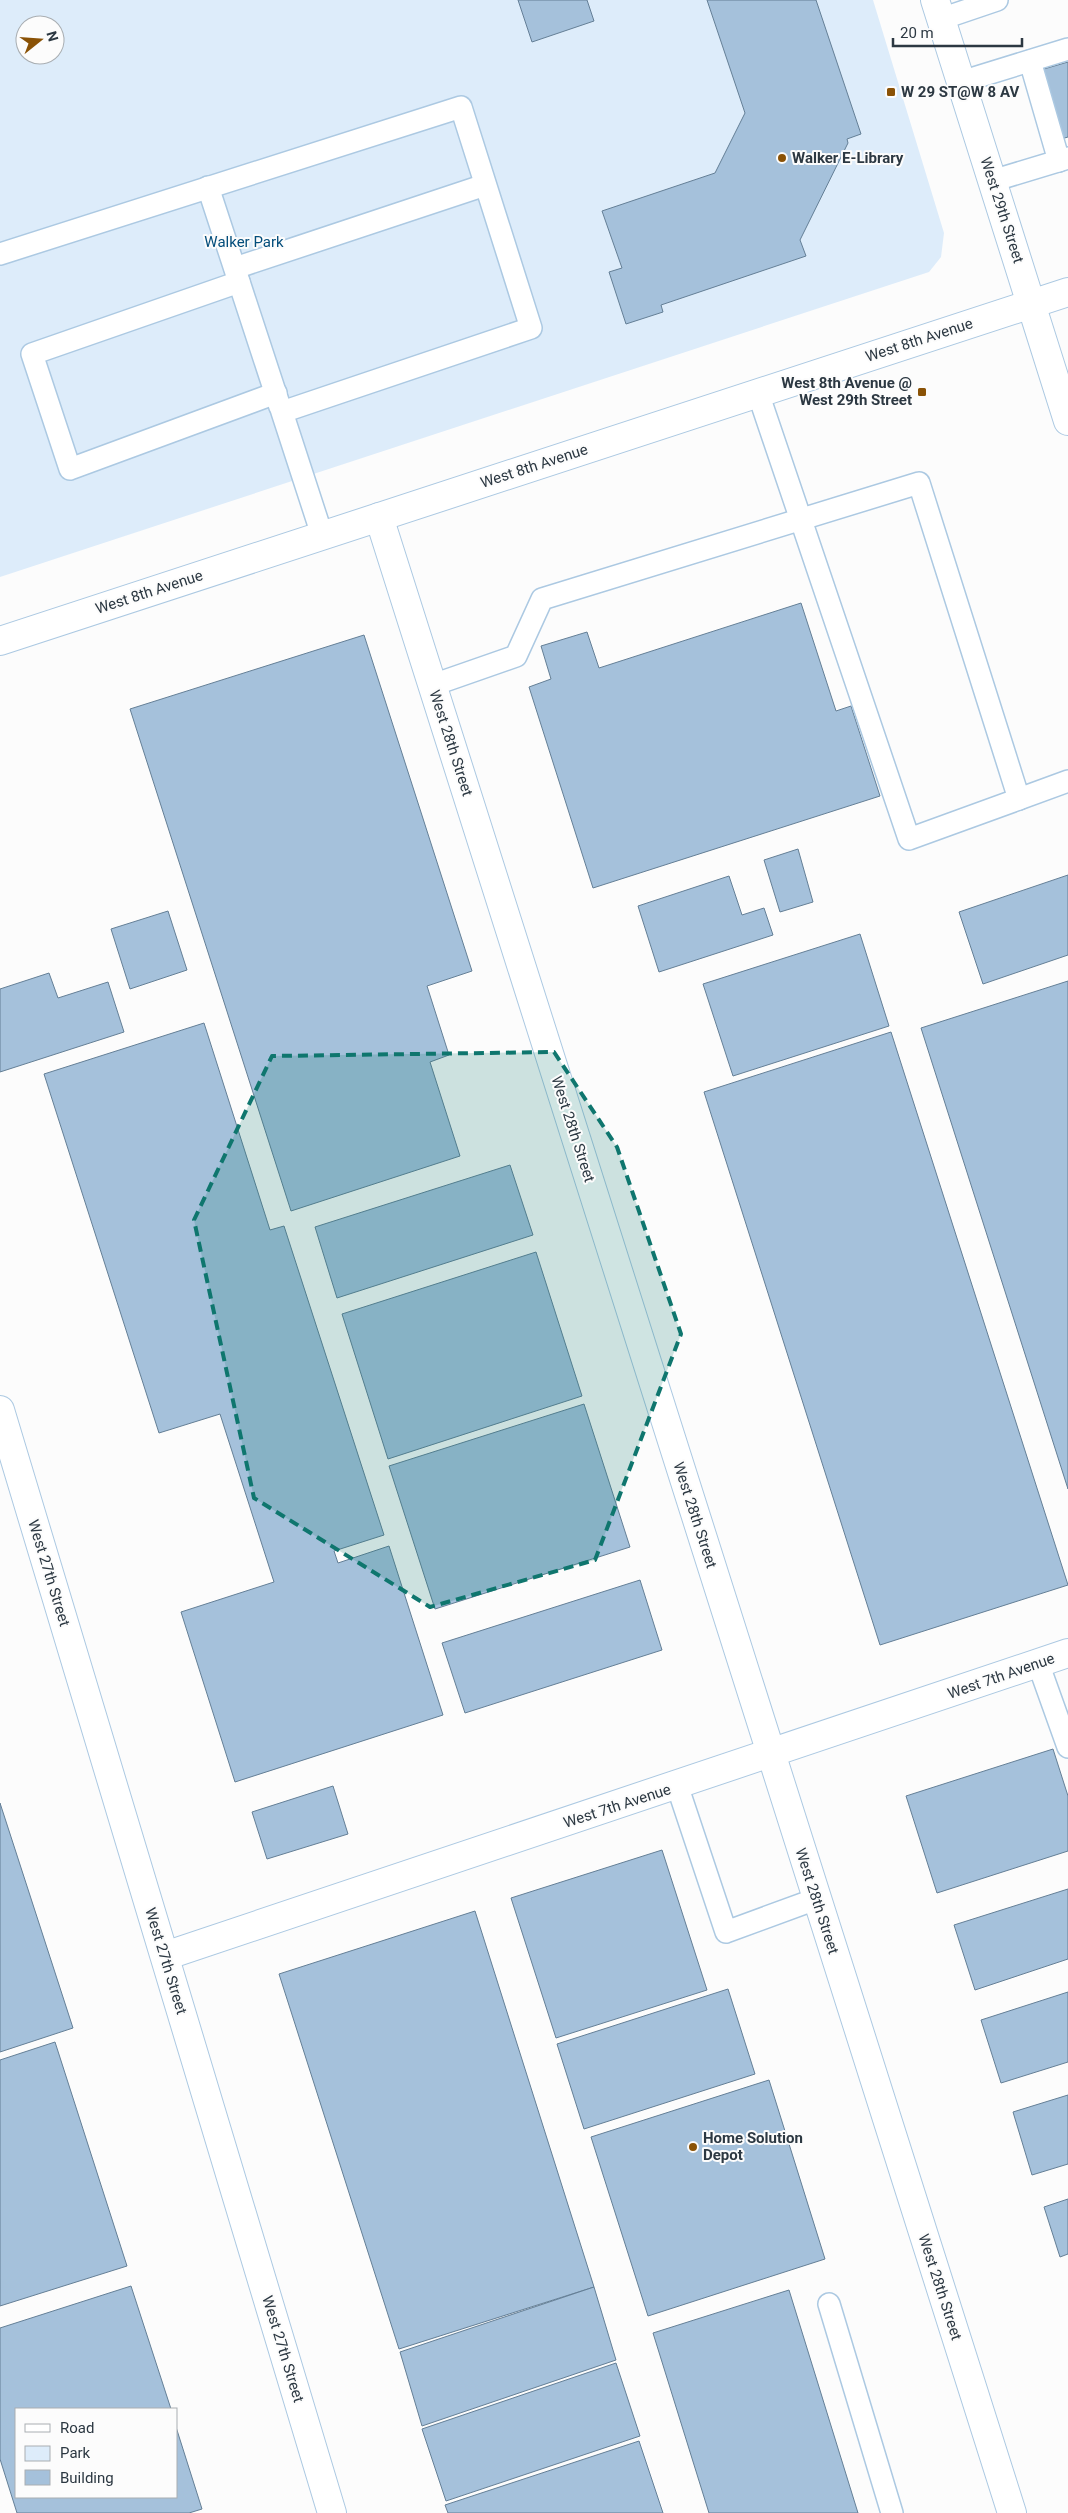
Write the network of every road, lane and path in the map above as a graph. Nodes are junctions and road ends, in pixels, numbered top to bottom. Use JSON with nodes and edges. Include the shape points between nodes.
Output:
{"nodes":[{"id":1,"x":997,"y":0,"type":"edge"},
{"id":2,"x":938,"y":10,"type":"edge"},
{"id":3,"x":1068,"y":49,"type":"edge"},
{"id":4,"x":1030,"y":61,"type":"junction"},
{"id":5,"x":961,"y":82,"type":"junction"},
{"id":6,"x":1063,"y":160,"type":"edge"},
{"id":7,"x":992,"y":181,"type":"junction"},
{"id":8,"x":485,"y":184,"type":"junction"},
{"id":9,"x":208,"y":188,"type":"junction"},
{"id":10,"x":0,"y":254,"type":"edge"},
{"id":11,"x":237,"y":275,"type":"junction"},
{"id":12,"x":1068,"y":292,"type":"edge"},
{"id":13,"x":1032,"y":303,"type":"junction"},
{"id":14,"x":758,"y":393,"type":"junction"},
{"id":15,"x":279,"y":403,"type":"junction"},
{"id":16,"x":1068,"y":421,"type":"edge"},
{"id":17,"x":379,"y":517,"type":"junction"},
{"id":18,"x":799,"y":520,"type":"junction"},
{"id":19,"x":322,"y":535,"type":"junction"},
{"id":20,"x":0,"y":640,"type":"edge"},
{"id":21,"x":433,"y":685,"type":"junction"},
{"id":22,"x":1068,"y":781,"type":"edge"},
{"id":23,"x":1019,"y":799,"type":"junction"},
{"id":24,"x":0,"y":1410,"type":"edge"},
{"id":25,"x":1068,"y":1653,"type":"edge"},
{"id":26,"x":1038,"y":1663,"type":"junction"},
{"id":27,"x":1068,"y":1747,"type":"edge"},
{"id":28,"x":771,"y":1754,"type":"junction"},
{"id":29,"x":677,"y":1786,"type":"junction"},
{"id":30,"x":816,"y":1899,"type":"junction"},
{"id":31,"x":165,"y":1956,"type":"junction"},
{"id":32,"x":830,"y":2304,"type":"dead end"},
{"id":33,"x":329,"y":2512,"type":"edge"},
{"id":34,"x":892,"y":2513,"type":"edge"},
{"id":35,"x":1012,"y":2513,"type":"edge"}],
"edges":[{"from":1,"to":2,"type":"lane"},
{"from":2,"to":5,"type":"street","name":"West 29th Street"},
{"from":3,"to":4,"type":"lane"},
{"from":4,"to":5,"type":"lane"},
{"from":4,"to":6,"type":"lane"},
{"from":5,"to":7,"type":"street","name":"West 29th Street"},
{"from":6,"to":7,"type":"lane"},
{"from":7,"to":13,"type":"street","name":"West 29th Street"},
{"from":8,"to":9,"type":"lane","via":[[461,107]]},
{"from":8,"to":11,"type":"lane"},
{"from":8,"to":15,"type":"lane","via":[[531,328]]},
{"from":9,"to":10,"type":"lane"},
{"from":9,"to":11,"type":"lane"},
{"from":11,"to":15,"type":"lane"},
{"from":11,"to":15,"type":"lane","via":[[32,354],[70,469]]},
{"from":12,"to":13,"type":"street","name":"West 8th Avenue"},
{"from":13,"to":14,"type":"street","name":"West 8th Avenue"},
{"from":13,"to":16,"type":"street","name":"West 29th Street"},
{"from":14,"to":17,"type":"street","name":"West 8th Avenue"},
{"from":14,"to":18,"type":"lane"},
{"from":15,"to":19,"type":"lane"},
{"from":17,"to":19,"type":"street","name":"West 8th Avenue"},
{"from":17,"to":21,"type":"street","name":"West 28th Street"},
{"from":18,"to":21,"type":"lane","via":[[542,599],[516,656]]},
{"from":18,"to":23,"type":"lane","via":[[908,839]]},
{"from":18,"to":23,"type":"lane","via":[[919,483]]},
{"from":19,"to":20,"type":"street","name":"West 8th Avenue"},
{"from":21,"to":28,"type":"street","name":"West 28th Street"},
{"from":22,"to":23,"type":"lane"},
{"from":24,"to":31,"type":"street","name":"West 27th Street"},
{"from":25,"to":26,"type":"street","name":"West 7th Avenue"},
{"from":26,"to":27,"type":"lane"},
{"from":26,"to":28,"type":"street","name":"West 7th Avenue"},
{"from":28,"to":29,"type":"street","name":"West 7th Avenue"},
{"from":28,"to":30,"type":"street","name":"West 28th Street"},
{"from":29,"to":30,"type":"lane","via":[[726,1932]]},
{"from":29,"to":31,"type":"street","name":"West 7th Avenue"},
{"from":30,"to":35,"type":"street","name":"West 28th Street"},
{"from":31,"to":33,"type":"street","name":"West 27th Street"},
{"from":32,"to":34,"type":"lane"}]}
